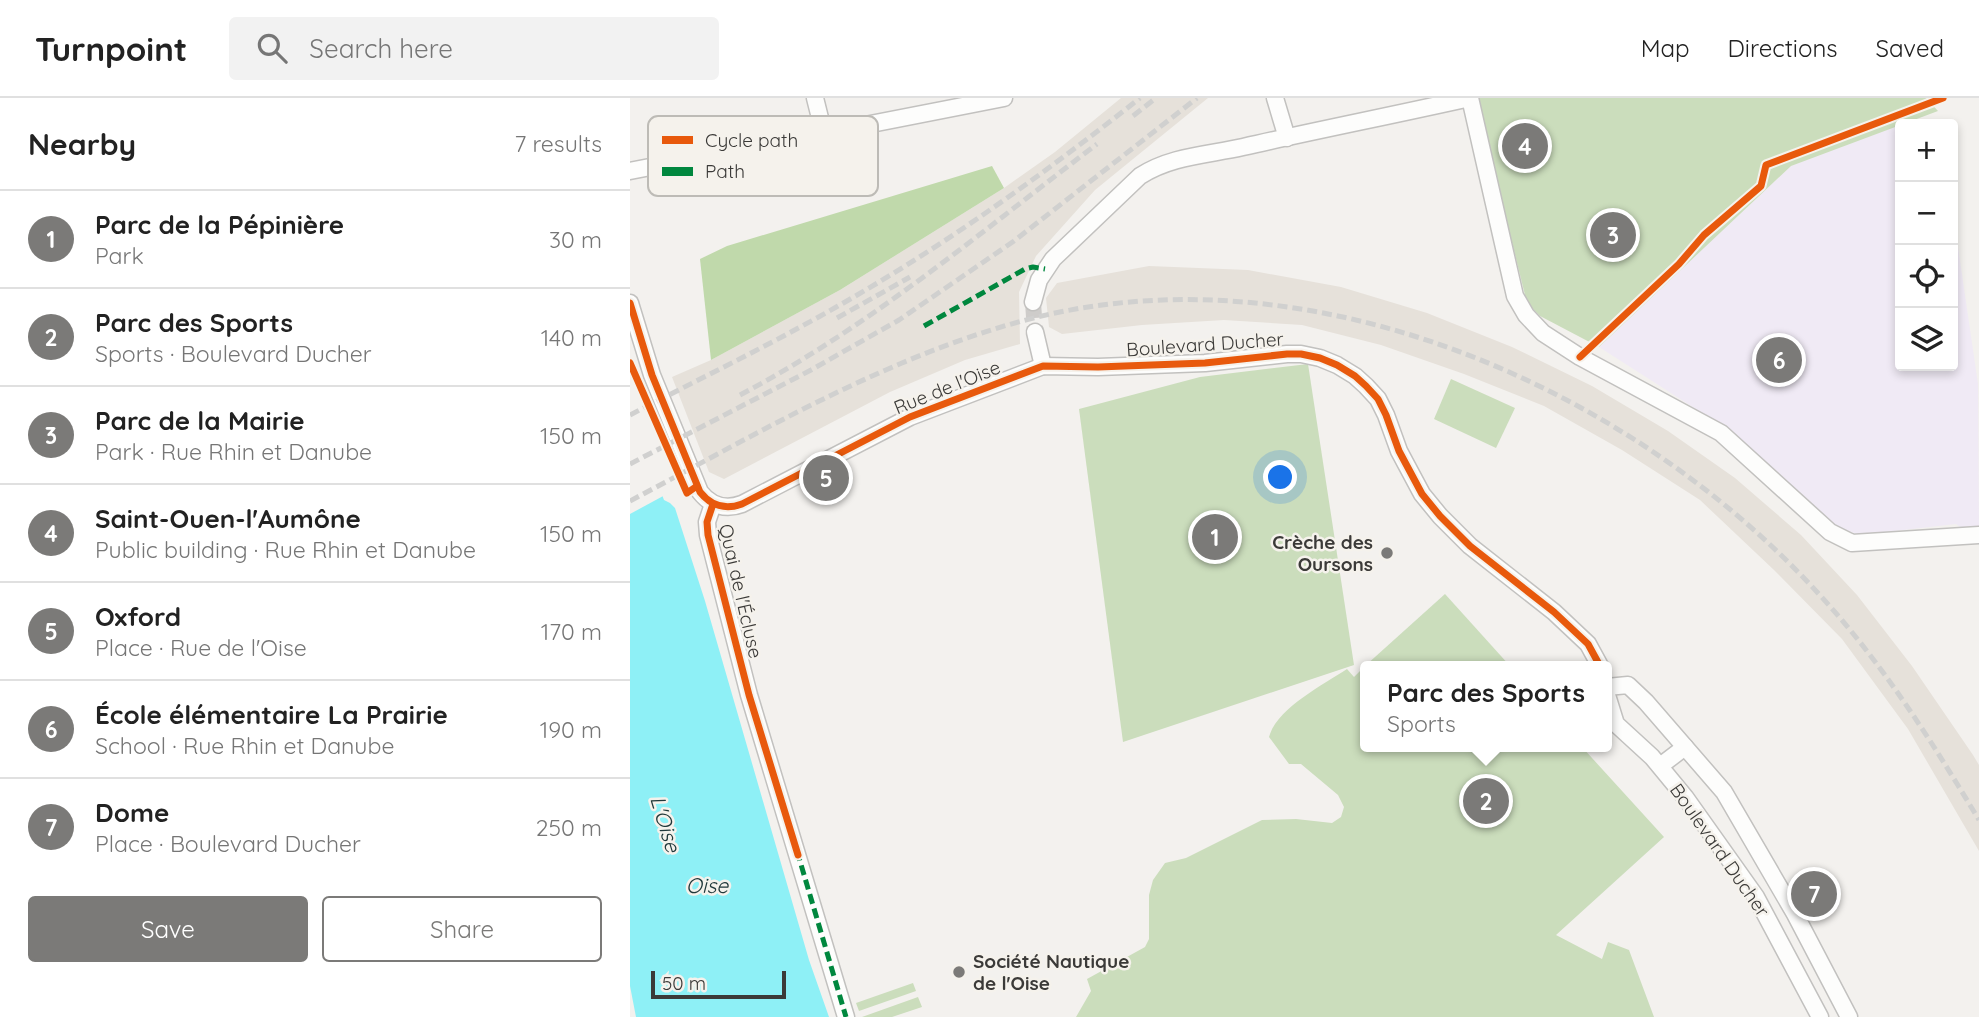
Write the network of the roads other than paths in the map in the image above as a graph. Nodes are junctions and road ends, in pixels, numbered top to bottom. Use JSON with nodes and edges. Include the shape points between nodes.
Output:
{"nodes":[{"id":1,"x":816,"y":98,"type":"edge"},
{"id":2,"x":1004,"y":98,"type":"edge"},
{"id":3,"x":1275,"y":98,"type":"edge"},
{"id":4,"x":1470,"y":98,"type":"edge"},
{"id":5,"x":820,"y":116,"type":"edge"},
{"id":6,"x":878,"y":123,"type":"edge"},
{"id":7,"x":1287,"y":138,"type":"junction"},
{"id":8,"x":648,"y":168,"type":"edge"},
{"id":9,"x":630,"y":171,"type":"edge"},
{"id":10,"x":630,"y":303,"type":"edge"},
{"id":11,"x":1033,"y":303,"type":"tunnel mouth"},
{"id":12,"x":1035,"y":332,"type":"tunnel mouth"},
{"id":13,"x":1043,"y":366,"type":"junction"},
{"id":14,"x":713,"y":504,"type":"junction"},
{"id":15,"x":1979,"y":535,"type":"edge"},
{"id":16,"x":1597,"y":661,"type":"edge"},
{"id":17,"x":1612,"y":687,"type":"edge"},
{"id":18,"x":1612,"y":711,"type":"edge"},
{"id":19,"x":1685,"y":747,"type":"junction"},
{"id":20,"x":1660,"y":766,"type":"junction"},
{"id":21,"x":846,"y":1017,"type":"edge"},
{"id":22,"x":1820,"y":1017,"type":"edge"},
{"id":23,"x":1849,"y":1017,"type":"edge"}],
"edges":[{"from":1,"to":5,"type":"street"},
{"from":2,"to":6,"type":"street"},
{"from":3,"to":7,"type":"street"},
{"from":4,"to":7,"type":"street"},
{"from":4,"to":15,"type":"street","via":[[1515,296],[1543,333],[1721,433],[1830,532],[1852,543]]},
{"from":7,"to":11,"type":"street","via":[[1155,166],[1053,259],[1039,281]]},
{"from":8,"to":9,"type":"street"},
{"from":10,"to":14,"type":"street","name":"Quai de l'Écluse","via":[[652,375],[692,474],[702,496]]},
{"from":12,"to":13,"type":"street"},
{"from":13,"to":14,"type":"street","name":"Rue de l'Oise","via":[[911,417],[742,504]]},
{"from":13,"to":16,"type":"street","name":"Boulevard Ducher","via":[[1205,363],[1287,354],[1337,365],[1378,399],[1409,470],[1440,516],[1470,546],[1563,620],[1588,644]]},
{"from":14,"to":21,"type":"street","name":"Quai de l'Écluse","via":[[708,536],[742,668]]},
{"from":17,"to":19,"type":"street","name":"Boulevard Ducher","via":[[1628,685]]},
{"from":18,"to":20,"type":"street","name":"Boulevard Ducher","via":[[1616,724]]},
{"from":19,"to":20,"type":"street"},
{"from":19,"to":23,"type":"street","name":"Boulevard Ducher","via":[[1724,792]]},
{"from":20,"to":22,"type":"street","name":"Boulevard Ducher","via":[[1756,897]]}]}
